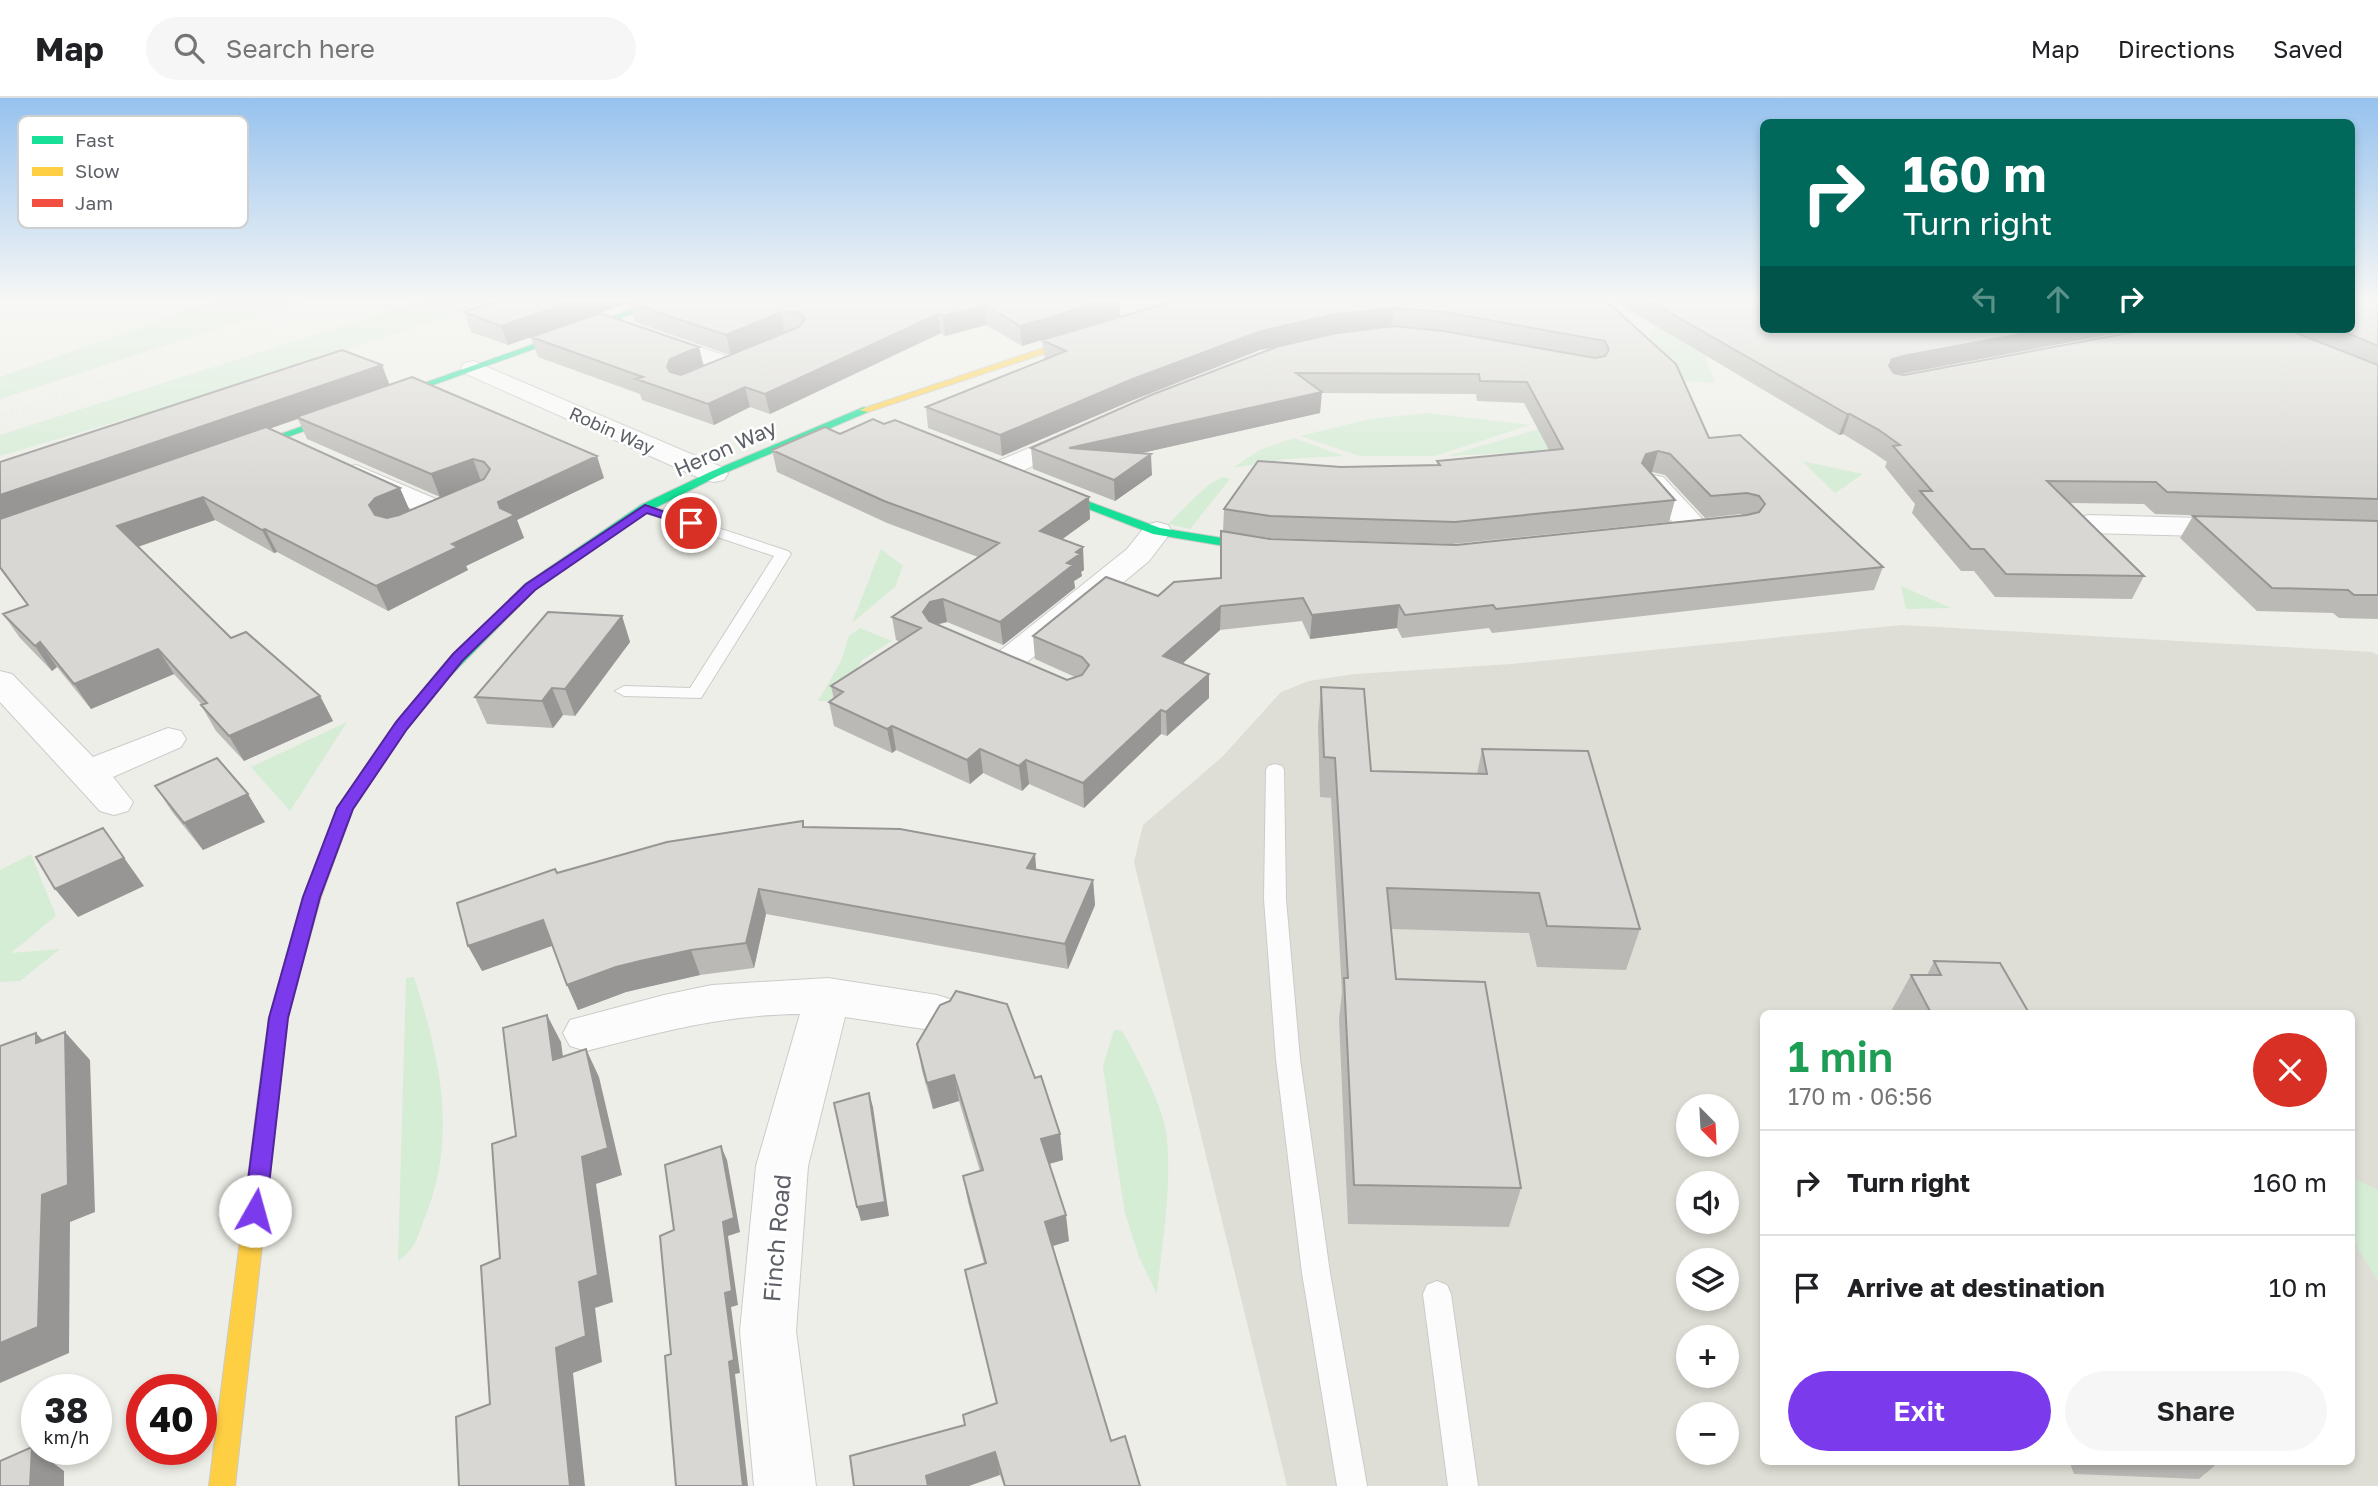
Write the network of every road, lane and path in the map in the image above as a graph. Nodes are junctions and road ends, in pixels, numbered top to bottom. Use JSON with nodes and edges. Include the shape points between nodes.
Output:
{"nodes":[{"id":1,"x":485,"y":364,"type":"edge"},
{"id":2,"x":726,"y":364,"type":"edge"},
{"id":3,"x":737,"y":364,"type":"edge"},
{"id":4,"x":1006,"y":364,"type":"edge"},
{"id":5,"x":732,"y":366,"type":"junction"},
{"id":6,"x":473,"y":368,"type":"junction"},
{"id":7,"x":698,"y":381,"type":"edge"},
{"id":8,"x":858,"y":412,"type":"junction"},
{"id":9,"x":886,"y":423,"type":"edge"},
{"id":10,"x":1103,"y":425,"type":"edge"},
{"id":11,"x":278,"y":437,"type":"junction"},
{"id":12,"x":215,"y":460,"type":"edge"},
{"id":13,"x":996,"y":468,"type":"joint"},
{"id":14,"x":714,"y":474,"type":"junction"},
{"id":15,"x":1653,"y":483,"type":"edge"},
{"id":16,"x":645,"y":509,"type":"junction"},
{"id":17,"x":2088,"y":524,"type":"edge"},
{"id":18,"x":2268,"y":529,"type":"edge"},
{"id":19,"x":397,"y":530,"type":"edge"},
{"id":20,"x":1157,"y":531,"type":"junction"},
{"id":21,"x":1695,"y":531,"type":"edge"},
{"id":22,"x":1295,"y":551,"type":"edge"},
{"id":23,"x":1045,"y":678,"type":"edge"},
{"id":24,"x":0,"y":681,"type":"edge"},
{"id":25,"x":624,"y":691,"type":"dead end"},
{"id":26,"x":15,"y":720,"type":"edge"},
{"id":27,"x":168,"y":739,"type":"dead end"},
{"id":28,"x":1275,"y":770,"type":"dead end"},
{"id":29,"x":88,"y":774,"type":"junction"},
{"id":30,"x":114,"y":802,"type":"dead end"},
{"id":31,"x":828,"y":996,"type":"junction"},
{"id":32,"x":937,"y":1013,"type":"edge"},
{"id":33,"x":586,"y":1033,"type":"dead end"},
{"id":34,"x":1437,"y":1294,"type":"dead end"},
{"id":35,"x":222,"y":1486,"type":"edge"},
{"id":36,"x":785,"y":1486,"type":"edge"},
{"id":37,"x":1352,"y":1486,"type":"edge"},
{"id":38,"x":1463,"y":1486,"type":"edge"}],
"edges":[{"from":1,"to":6,"type":"street"},
{"from":2,"to":5,"type":"street"},
{"from":3,"to":5,"type":"street"},
{"from":4,"to":8,"type":"street","name":"Heron Way"},
{"from":5,"to":7,"type":"street"},
{"from":6,"to":11,"type":"street"},
{"from":6,"to":14,"type":"street","name":"Robin Way"},
{"from":8,"to":9,"type":"street"},
{"from":8,"to":14,"type":"street","name":"Heron Way"},
{"from":10,"to":13,"type":"street"},
{"from":11,"to":12,"type":"street"},
{"from":11,"to":19,"type":"street","via":[[450,507]]},
{"from":13,"to":20,"type":"street"},
{"from":14,"to":16,"type":"street","name":"Heron Way"},
{"from":15,"to":21,"type":"street"},
{"from":16,"to":25,"type":"lane","via":[[783,554],[695,694]]},
{"from":16,"to":35,"type":"street","name":"Heron Way","via":[[530,587],[458,657],[401,725],[345,808],[312,897],[278,1018]]},
{"from":17,"to":18,"type":"street"},
{"from":20,"to":22,"type":"street"},
{"from":20,"to":23,"type":"street","via":[[1138,555],[996,656]]},
{"from":24,"to":26,"type":"street"},
{"from":26,"to":29,"type":"street"},
{"from":27,"to":29,"type":"street"},
{"from":28,"to":37,"type":"lane","via":[[1275,899],[1287,1059],[1316,1273]]},
{"from":29,"to":30,"type":"street"},
{"from":31,"to":32,"type":"street"},
{"from":31,"to":33,"type":"street","via":[[710,1003]]},
{"from":31,"to":36,"type":"street","name":"Finch Road","via":[[782,1166],[768,1331]]},
{"from":34,"to":38,"type":"lane"}]}
